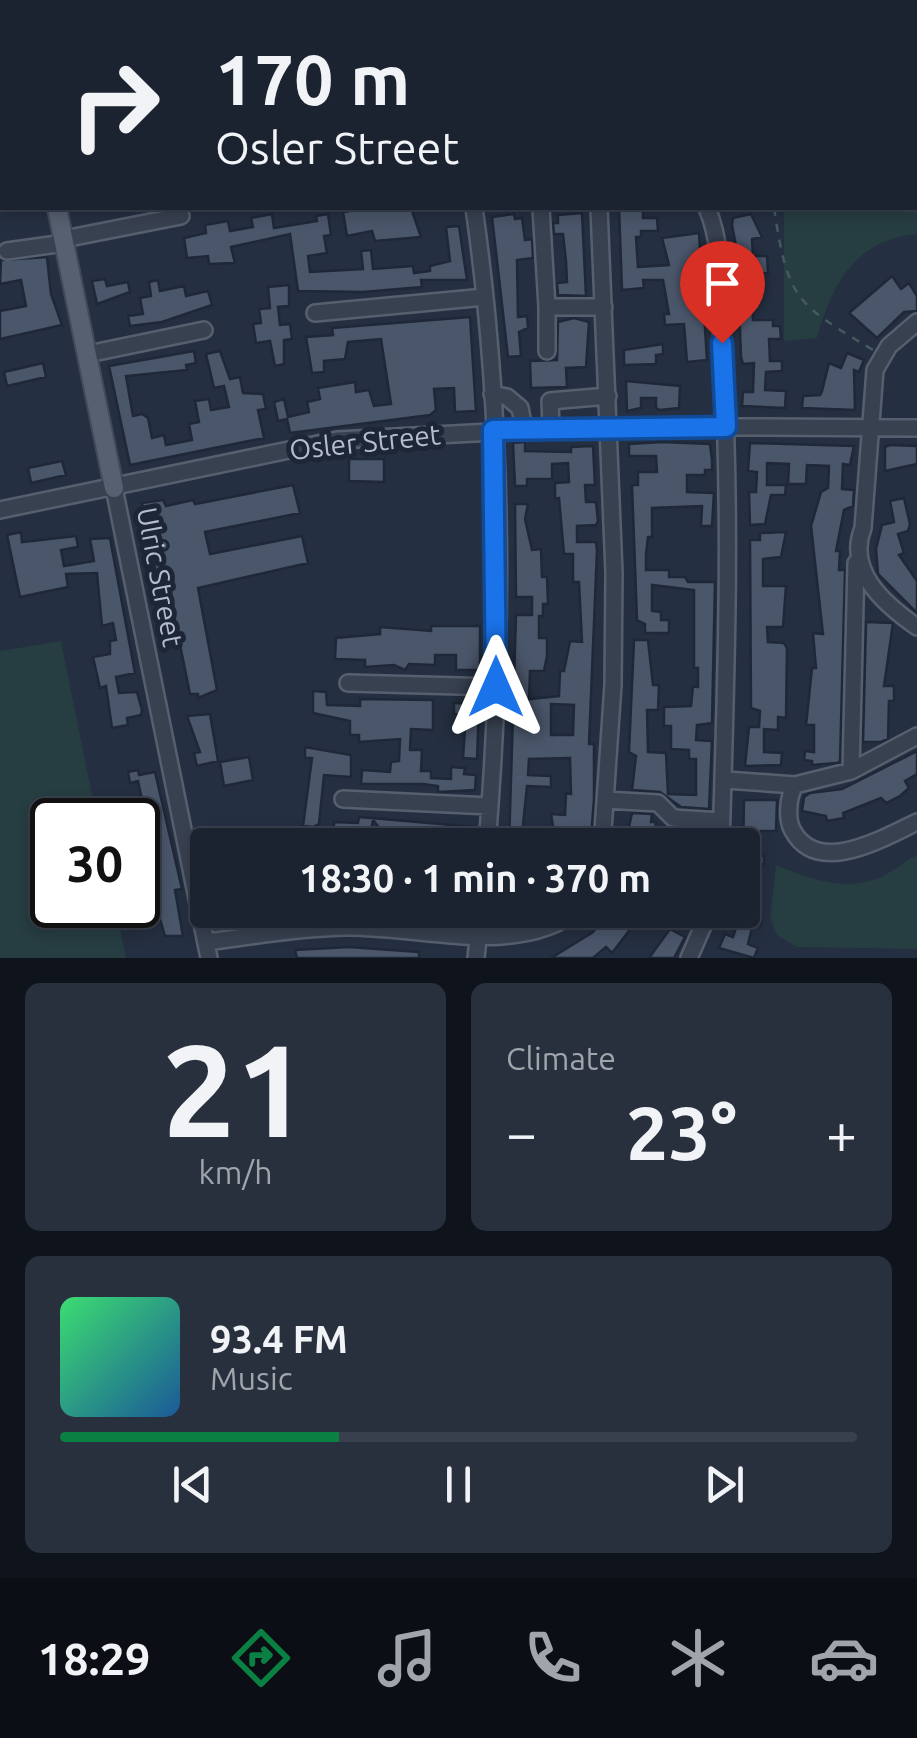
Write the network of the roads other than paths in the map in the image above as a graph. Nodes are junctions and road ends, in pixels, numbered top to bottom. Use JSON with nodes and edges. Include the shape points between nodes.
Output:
{"nodes":[{"id":1,"x":57,"y":210,"type":"edge"},
{"id":2,"x":474,"y":210,"type":"edge"},
{"id":3,"x":540,"y":210,"type":"edge"},
{"id":4,"x":600,"y":210,"type":"edge"},
{"id":5,"x":708,"y":210,"type":"edge"},
{"id":6,"x":181,"y":216,"type":"dead end"},
{"id":7,"x":64,"y":241,"type":"junction"},
{"id":8,"x":7,"y":251,"type":"dead end"},
{"id":9,"x":485,"y":298,"type":"junction"},
{"id":10,"x":547,"y":307,"type":"junction"},
{"id":11,"x":604,"y":307,"type":"junction"},
{"id":12,"x":314,"y":314,"type":"dead end"},
{"id":13,"x":917,"y":322,"type":"edge"},
{"id":14,"x":204,"y":330,"type":"dead end"},
{"id":15,"x":548,"y":351,"type":"dead end"},
{"id":16,"x":88,"y":354,"type":"junction"},
{"id":17,"x":492,"y":394,"type":"junction"},
{"id":18,"x":608,"y":396,"type":"junction"},
{"id":19,"x":610,"y":426,"type":"junction"},
{"id":20,"x":868,"y":426,"type":"junction"},
{"id":21,"x":550,"y":427,"type":"junction"},
{"id":22,"x":726,"y":427,"type":"junction"},
{"id":23,"x":524,"y":428,"type":"junction"},
{"id":24,"x":917,"y":428,"type":"edge"},
{"id":25,"x":493,"y":430,"type":"junction"},
{"id":26,"x":24,"y":485,"type":"dead end"},
{"id":27,"x":114,"y":488,"type":"junction"},
{"id":28,"x":28,"y":505,"type":"junction"},
{"id":29,"x":0,"y":510,"type":"edge"},
{"id":30,"x":857,"y":544,"type":"junction"},
{"id":31,"x":917,"y":627,"type":"edge"},
{"id":32,"x":348,"y":683,"type":"dead end"},
{"id":33,"x":496,"y":687,"type":"junction"},
{"id":34,"x":917,"y":736,"type":"edge"},
{"id":35,"x":851,"y":771,"type":"junction"},
{"id":36,"x":726,"y":780,"type":"junction"},
{"id":37,"x":796,"y":785,"type":"junction"},
{"id":38,"x":342,"y":799,"type":"dead end"},
{"id":39,"x":604,"y":800,"type":"junction"},
{"id":40,"x":490,"y":806,"type":"junction"},
{"id":41,"x":721,"y":821,"type":"junction"},
{"id":42,"x":917,"y":822,"type":"edge"},
{"id":43,"x":488,"y":828,"type":"edge"},
{"id":44,"x":603,"y":828,"type":"edge"},
{"id":45,"x":721,"y":828,"type":"edge"},
{"id":46,"x":480,"y":928,"type":"edge"},
{"id":47,"x":555,"y":928,"type":"edge"},
{"id":48,"x":705,"y":928,"type":"edge"},
{"id":49,"x":479,"y":937,"type":"junction"},
{"id":50,"x":208,"y":950,"type":"edge"},
{"id":51,"x":697,"y":955,"type":"edge"},
{"id":52,"x":476,"y":958,"type":"edge"}],
"edges":[{"from":1,"to":7,"type":"main road","name":"Ulric Street"},
{"from":2,"to":9,"type":"street"},
{"from":3,"to":10,"type":"street"},
{"from":4,"to":11,"type":"street"},
{"from":5,"to":22,"type":"street","via":[[716,244]]},
{"from":6,"to":7,"type":"street"},
{"from":7,"to":8,"type":"street"},
{"from":7,"to":16,"type":"main road","name":"Ulric Street"},
{"from":9,"to":12,"type":"street"},
{"from":9,"to":17,"type":"street"},
{"from":10,"to":11,"type":"street"},
{"from":10,"to":15,"type":"street"},
{"from":11,"to":18,"type":"street"},
{"from":13,"to":20,"type":"street","via":[[874,370]]},
{"from":14,"to":16,"type":"street"},
{"from":16,"to":27,"type":"main road","name":"Ulric Street"},
{"from":17,"to":23,"type":"street","via":[[520,408]]},
{"from":17,"to":25,"type":"street"},
{"from":18,"to":19,"type":"street"},
{"from":18,"to":21,"type":"street","via":[[550,401]]},
{"from":19,"to":21,"type":"street","name":"Osler Street"},
{"from":19,"to":22,"type":"street","name":"Osler Street"},
{"from":19,"to":39,"type":"street","via":[[613,685]]},
{"from":20,"to":22,"type":"street","name":"Osler Street"},
{"from":20,"to":24,"type":"street","name":"Osler Street"},
{"from":20,"to":30,"type":"street"},
{"from":21,"to":23,"type":"street","name":"Osler Street"},
{"from":22,"to":36,"type":"street"},
{"from":23,"to":25,"type":"street","name":"Osler Street"},
{"from":25,"to":27,"type":"street","name":"Osler Street","via":[[337,440]]},
{"from":25,"to":33,"type":"street"},
{"from":26,"to":28,"type":"street"},
{"from":27,"to":28,"type":"street","name":"Osler Street"},
{"from":27,"to":50,"type":"street","name":"Ulric Street"},
{"from":28,"to":29,"type":"street","name":"Osler Street"},
{"from":30,"to":31,"type":"street","via":[[866,578],[887,606]]},
{"from":30,"to":35,"type":"street"},
{"from":32,"to":33,"type":"street"},
{"from":33,"to":40,"type":"street"},
{"from":34,"to":35,"type":"street"},
{"from":35,"to":37,"type":"street"},
{"from":36,"to":37,"type":"street"},
{"from":36,"to":41,"type":"street"},
{"from":37,"to":42,"type":"street","via":[[790,825],[812,848],[856,850]]},
{"from":38,"to":40,"type":"street"},
{"from":39,"to":41,"type":"street","via":[[658,803],[673,818]]},
{"from":39,"to":44,"type":"street"},
{"from":40,"to":43,"type":"street"},
{"from":41,"to":45,"type":"street"},
{"from":46,"to":49,"type":"street"},
{"from":47,"to":49,"type":"street","via":[[514,940]]},
{"from":48,"to":51,"type":"street"},
{"from":49,"to":50,"type":"street","via":[[343,927]]},
{"from":49,"to":52,"type":"street"}]}
